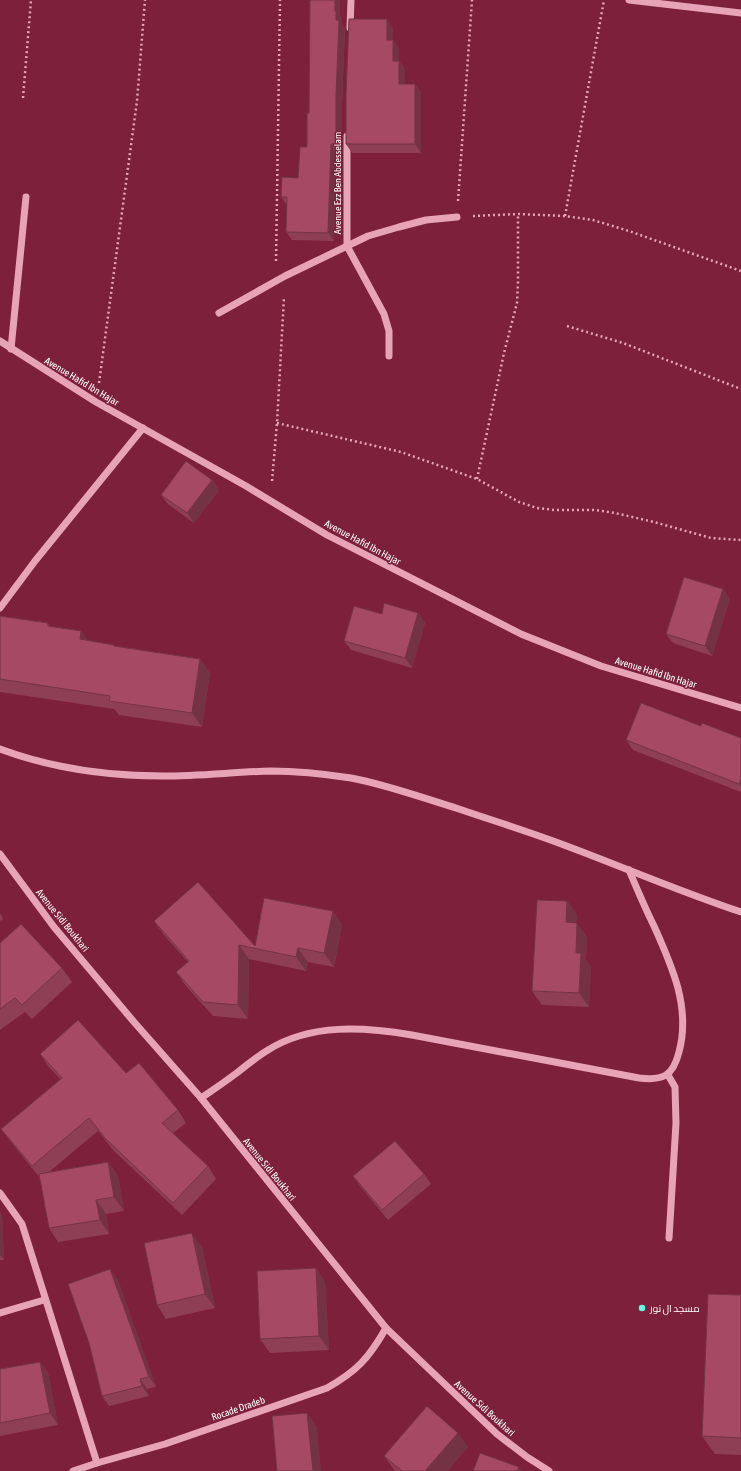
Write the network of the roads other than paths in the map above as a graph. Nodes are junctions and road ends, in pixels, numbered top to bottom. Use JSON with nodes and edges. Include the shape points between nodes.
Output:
{"nodes":[{"id":1,"x":351,"y":0,"type":"edge"},
{"id":2,"x":629,"y":0,"type":"edge"},
{"id":3,"x":741,"y":13,"type":"edge"},
{"id":4,"x":350,"y":37,"type":"edge"},
{"id":5,"x":347,"y":128,"type":"edge"},
{"id":6,"x":26,"y":197,"type":"dead end"},
{"id":7,"x":457,"y":217,"type":"road end"},
{"id":8,"x":347,"y":246,"type":"junction"},
{"id":9,"x":218,"y":313,"type":"dead end"},
{"id":10,"x":0,"y":341,"type":"edge"},
{"id":11,"x":11,"y":349,"type":"junction"},
{"id":12,"x":389,"y":356,"type":"dead end"},
{"id":13,"x":143,"y":428,"type":"junction"},
{"id":14,"x":0,"y":608,"type":"edge"},
{"id":15,"x":741,"y":708,"type":"edge"},
{"id":16,"x":0,"y":749,"type":"edge"},
{"id":17,"x":0,"y":854,"type":"edge"},
{"id":18,"x":629,"y":870,"type":"junction"},
{"id":19,"x":741,"y":912,"type":"edge"},
{"id":20,"x":668,"y":1075,"type":"junction"},
{"id":21,"x":201,"y":1098,"type":"junction"},
{"id":22,"x":0,"y":1193,"type":"edge"},
{"id":23,"x":669,"y":1238,"type":"dead end"},
{"id":24,"x":44,"y":1300,"type":"junction"},
{"id":25,"x":0,"y":1313,"type":"edge"},
{"id":26,"x":386,"y":1328,"type":"junction"},
{"id":27,"x":97,"y":1463,"type":"junction"},
{"id":28,"x":74,"y":1471,"type":"edge"},
{"id":29,"x":549,"y":1471,"type":"edge"}],
"edges":[{"from":1,"to":4,"type":"street"},
{"from":2,"to":3,"type":"street"},
{"from":5,"to":8,"type":"street","name":"Avenue Ezz Ben Abdesselam"},
{"from":6,"to":11,"type":"street"},
{"from":7,"to":8,"type":"street","via":[[426,220],[399,227],[368,236]]},
{"from":8,"to":9,"type":"street"},
{"from":8,"to":12,"type":"street","name":"Avenue Ezz Ben Abdesselam","via":[[384,314]]},
{"from":10,"to":11,"type":"street","name":"Avenue Hafid Ibn Hajar"},
{"from":11,"to":13,"type":"street","name":"Avenue Hafid Ibn Hajar"},
{"from":13,"to":14,"type":"street"},
{"from":13,"to":15,"type":"street","name":"Avenue Hafid Ibn Hajar","via":[[327,535],[521,634],[601,666]]},
{"from":16,"to":18,"type":"street","via":[[49,763],[110,773],[161,776],[298,772],[378,784],[562,844]]},
{"from":17,"to":21,"type":"street","name":"Avenue Sidi Boukhari","via":[[54,927]]},
{"from":18,"to":19,"type":"street"},
{"from":18,"to":20,"type":"street","via":[[670,962],[681,996],[682,1043],[675,1065]]},
{"from":20,"to":21,"type":"street","via":[[656,1079],[639,1078],[412,1035],[351,1028],[307,1034],[283,1042]]},
{"from":20,"to":23,"type":"street","via":[[675,1087],[676,1123]]},
{"from":21,"to":26,"type":"street","name":"Avenue Sidi Boukhari"},
{"from":22,"to":24,"type":"street","via":[[22,1224]]},
{"from":24,"to":25,"type":"street"},
{"from":24,"to":27,"type":"street"},
{"from":26,"to":27,"type":"street","name":"Rocade Dradeb","via":[[370,1355],[343,1379],[327,1388],[165,1444]]},
{"from":26,"to":29,"type":"street","name":"Avenue Sidi Boukhari","via":[[497,1434]]},
{"from":27,"to":28,"type":"street","name":"Rocade Dradeb"}]}
